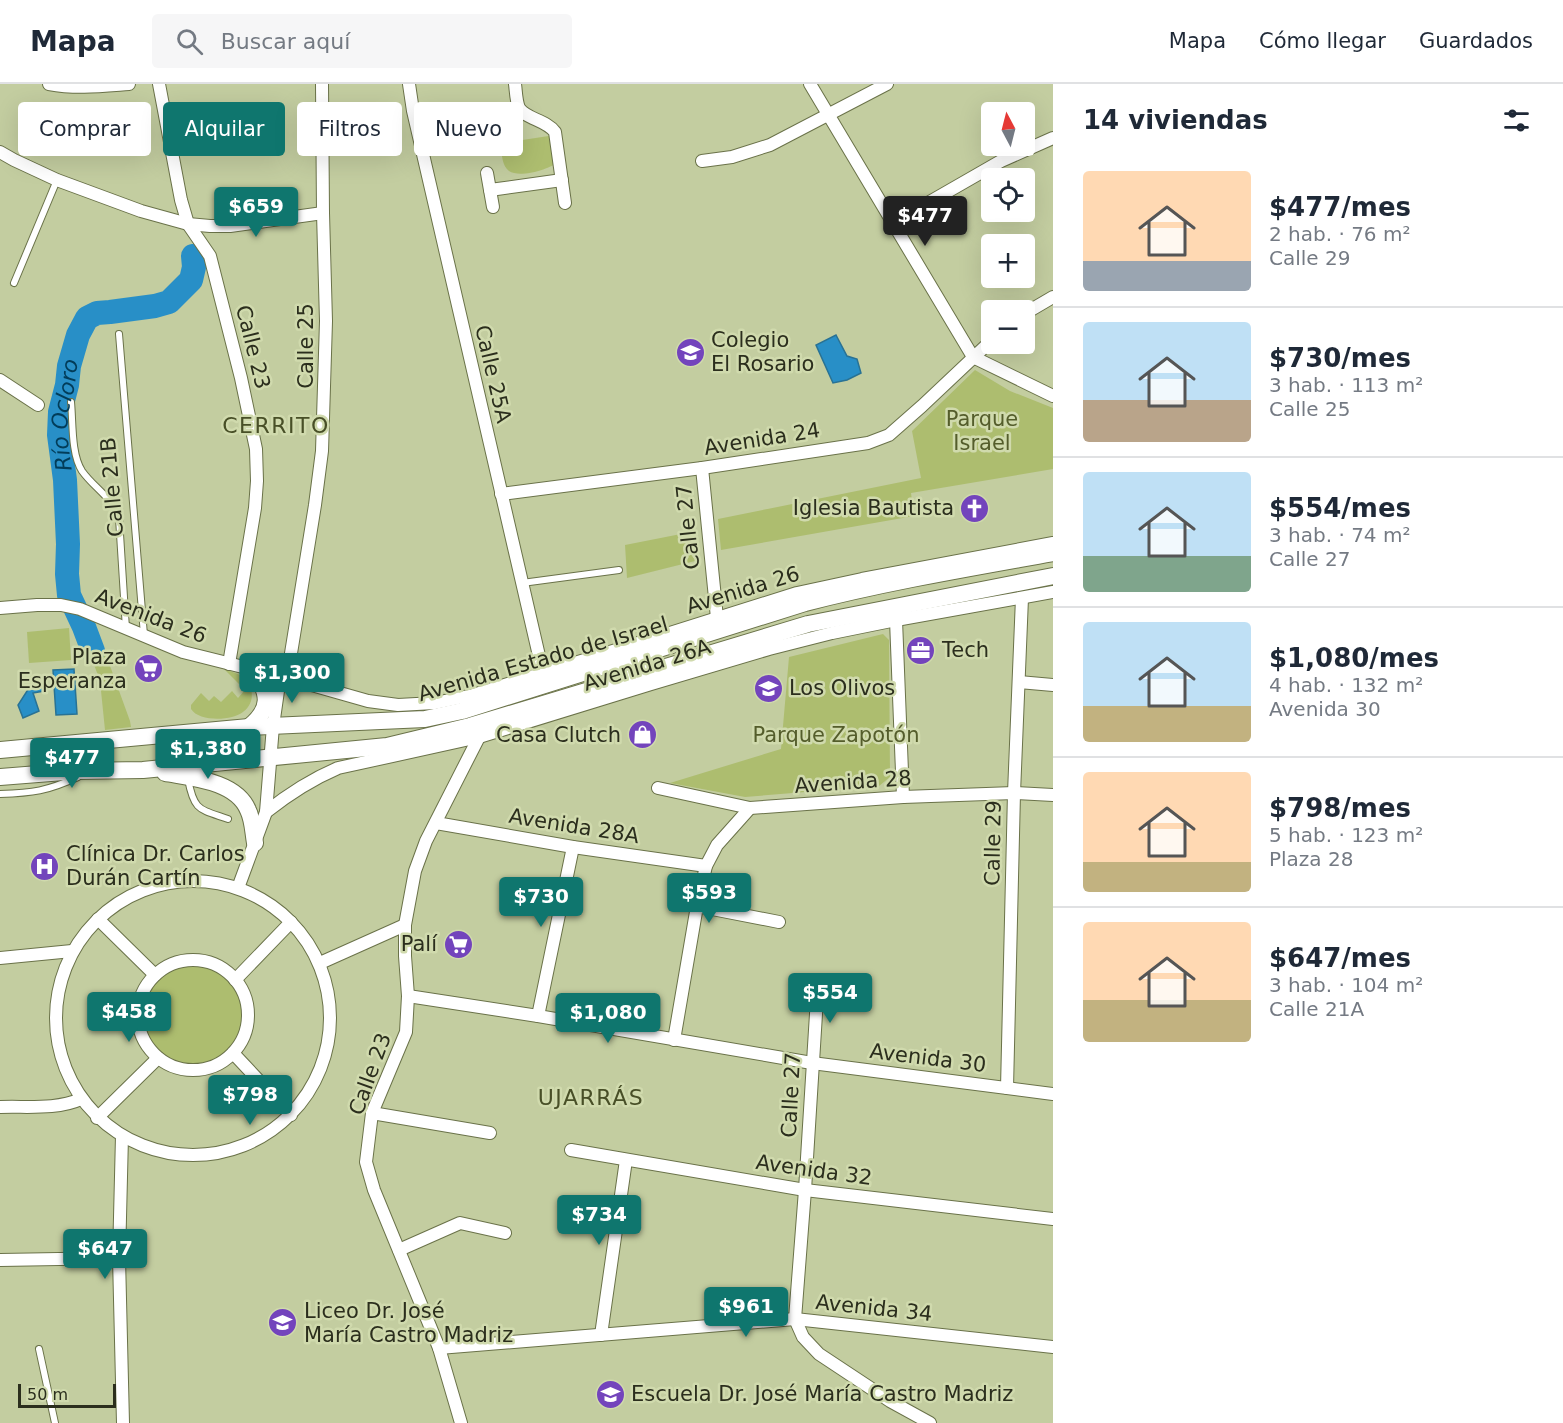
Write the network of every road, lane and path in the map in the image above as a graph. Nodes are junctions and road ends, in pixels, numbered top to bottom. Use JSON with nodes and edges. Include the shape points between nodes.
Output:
{"nodes":[{"id":1,"x":50,"y":84,"type":"edge"},
{"id":2,"x":129,"y":84,"type":"edge"},
{"id":3,"x":159,"y":84,"type":"edge"},
{"id":4,"x":322,"y":84,"type":"edge"},
{"id":5,"x":409,"y":84,"type":"edge"},
{"id":6,"x":515,"y":84,"type":"edge"},
{"id":7,"x":810,"y":84,"type":"edge"},
{"id":8,"x":887,"y":84,"type":"edge"},
{"id":9,"x":829,"y":115,"type":"junction"},
{"id":10,"x":1053,"y":138,"type":"edge"},
{"id":11,"x":0,"y":152,"type":"edge"},
{"id":12,"x":702,"y":161,"type":"dead end"},
{"id":13,"x":488,"y":173,"type":"dead end"},
{"id":14,"x":57,"y":180,"type":"junction"},
{"id":15,"x":562,"y":180,"type":"junction"},
{"id":16,"x":490,"y":190,"type":"junction"},
{"id":17,"x":565,"y":203,"type":"dead end"},
{"id":18,"x":493,"y":207,"type":"dead end"},
{"id":19,"x":323,"y":213,"type":"junction"},
{"id":20,"x":893,"y":223,"type":"junction"},
{"id":21,"x":188,"y":224,"type":"junction"},
{"id":22,"x":14,"y":283,"type":"dead end"},
{"id":23,"x":1053,"y":297,"type":"edge"},
{"id":24,"x":1035,"y":308,"type":"edge"},
{"id":25,"x":119,"y":334,"type":"dead end"},
{"id":26,"x":981,"y":350,"type":"edge"},
{"id":27,"x":973,"y":357,"type":"junction"},
{"id":28,"x":0,"y":381,"type":"edge"},
{"id":29,"x":1053,"y":396,"type":"edge"},
{"id":30,"x":71,"y":402,"type":"dead end"},
{"id":31,"x":38,"y":405,"type":"dead end"},
{"id":32,"x":702,"y":468,"type":"junction"},
{"id":33,"x":501,"y":494,"type":"junction"},
{"id":34,"x":1049,"y":548,"type":"edge"},
{"id":35,"x":944,"y":564,"type":"junction"},
{"id":36,"x":619,"y":570,"type":"dead end"},
{"id":37,"x":1053,"y":576,"type":"edge"},
{"id":38,"x":911,"y":580,"type":"junction"},
{"id":39,"x":522,"y":583,"type":"junction"},
{"id":40,"x":1053,"y":592,"type":"edge"},
{"id":41,"x":1022,"y":598,"type":"junction"},
{"id":42,"x":0,"y":608,"type":"edge"},
{"id":43,"x":717,"y":618,"type":"junction"},
{"id":44,"x":896,"y":620,"type":"junction"},
{"id":45,"x":126,"y":629,"type":"junction"},
{"id":46,"x":144,"y":637,"type":"junction"},
{"id":47,"x":230,"y":664,"type":"junction"},
{"id":48,"x":254,"y":670,"type":"junction"},
{"id":49,"x":543,"y":673,"type":"junction"},
{"id":50,"x":284,"y":678,"type":"junction"},
{"id":51,"x":1019,"y":682,"type":"junction"},
{"id":52,"x":1053,"y":685,"type":"edge"},
{"id":53,"x":273,"y":726,"type":"junction"},
{"id":54,"x":249,"y":727,"type":"junction"},
{"id":55,"x":478,"y":738,"type":"junction"},
{"id":56,"x":80,"y":743,"type":"junction"},
{"id":57,"x":33,"y":747,"type":"junction"},
{"id":58,"x":0,"y":750,"type":"edge"},
{"id":59,"x":270,"y":757,"type":"junction"},
{"id":60,"x":143,"y":770,"type":"junction"},
{"id":61,"x":84,"y":771,"type":"junction"},
{"id":62,"x":36,"y":775,"type":"junction"},
{"id":63,"x":0,"y":777,"type":"edge"},
{"id":64,"x":187,"y":777,"type":"junction"},
{"id":65,"x":658,"y":788,"type":"dead end"},
{"id":66,"x":1014,"y":793,"type":"junction"},
{"id":67,"x":0,"y":794,"type":"edge"},
{"id":68,"x":1053,"y":795,"type":"edge"},
{"id":69,"x":903,"y":797,"type":"junction"},
{"id":70,"x":750,"y":808,"type":"junction"},
{"id":71,"x":266,"y":812,"type":"junction"},
{"id":72,"x":228,"y":819,"type":"dead end"},
{"id":73,"x":436,"y":823,"type":"junction"},
{"id":74,"x":255,"y":843,"type":"junction"},
{"id":75,"x":573,"y":847,"type":"junction"},
{"id":76,"x":706,"y":866,"type":"junction"},
{"id":77,"x":238,"y":888,"type":"junction"},
{"id":78,"x":697,"y":906,"type":"junction"},
{"id":79,"x":98,"y":919,"type":"junction"},
{"id":80,"x":291,"y":922,"type":"junction"},
{"id":81,"x":779,"y":922,"type":"dead end"},
{"id":82,"x":405,"y":925,"type":"junction"},
{"id":83,"x":72,"y":951,"type":"junction"},
{"id":84,"x":0,"y":958,"type":"edge"},
{"id":85,"x":320,"y":963,"type":"junction"},
{"id":86,"x":155,"y":975,"type":"junction"},
{"id":87,"x":235,"y":980,"type":"junction"},
{"id":88,"x":818,"y":982,"type":"dead end"},
{"id":89,"x":408,"y":996,"type":"junction"},
{"id":90,"x":538,"y":1016,"type":"junction"},
{"id":91,"x":674,"y":1040,"type":"junction"},
{"id":92,"x":233,"y":1053,"type":"junction"},
{"id":93,"x":158,"y":1058,"type":"junction"},
{"id":94,"x":812,"y":1063,"type":"junction"},
{"id":95,"x":1007,"y":1088,"type":"junction"},
{"id":96,"x":1053,"y":1094,"type":"edge"},
{"id":97,"x":81,"y":1099,"type":"junction"},
{"id":98,"x":0,"y":1107,"type":"edge"},
{"id":99,"x":372,"y":1113,"type":"junction"},
{"id":100,"x":291,"y":1115,"type":"junction"},
{"id":101,"x":97,"y":1118,"type":"junction"},
{"id":102,"x":490,"y":1133,"type":"dead end"},
{"id":103,"x":122,"y":1136,"type":"junction"},
{"id":104,"x":571,"y":1150,"type":"dead end"},
{"id":105,"x":626,"y":1160,"type":"junction"},
{"id":106,"x":805,"y":1190,"type":"junction"},
{"id":107,"x":1053,"y":1219,"type":"edge"},
{"id":108,"x":505,"y":1233,"type":"dead end"},
{"id":109,"x":399,"y":1251,"type":"junction"},
{"id":110,"x":119,"y":1258,"type":"junction"},
{"id":111,"x":0,"y":1260,"type":"edge"},
{"id":112,"x":795,"y":1319,"type":"junction"},
{"id":113,"x":601,"y":1335,"type":"junction"},
{"id":114,"x":1053,"y":1347,"type":"edge"},
{"id":115,"x":440,"y":1348,"type":"junction"},
{"id":116,"x":39,"y":1349,"type":"dead end"},
{"id":117,"x":55,"y":1423,"type":"edge"},
{"id":118,"x":123,"y":1423,"type":"edge"},
{"id":119,"x":462,"y":1423,"type":"edge"},
{"id":120,"x":930,"y":1423,"type":"edge"}],
"edges":[{"from":1,"to":2,"type":"street"},
{"from":3,"to":21,"type":"street","name":"Calle 23"},
{"from":4,"to":19,"type":"street","name":"Calle 25"},
{"from":5,"to":33,"type":"street","name":"Calle 25A"},
{"from":6,"to":15,"type":"street","via":[[517,102],[523,112],[555,132]]},
{"from":7,"to":9,"type":"street"},
{"from":8,"to":9,"type":"street"},
{"from":9,"to":12,"type":"street","via":[[770,145]]},
{"from":9,"to":20,"type":"street"},
{"from":10,"to":20,"type":"street","via":[[1001,161]]},
{"from":11,"to":14,"type":"street"},
{"from":13,"to":16,"type":"street"},
{"from":14,"to":21,"type":"street"},
{"from":14,"to":22,"type":"lane"},
{"from":15,"to":16,"type":"street"},
{"from":15,"to":17,"type":"street"},
{"from":16,"to":18,"type":"street"},
{"from":19,"to":21,"type":"street","via":[[230,226]]},
{"from":19,"to":50,"type":"street","name":"Calle 25","via":[[326,321],[322,451]]},
{"from":20,"to":27,"type":"street"},
{"from":21,"to":47,"type":"street","name":"Calle 23","via":[[210,256],[256,449],[255,508]]},
{"from":23,"to":24,"type":"street"},
{"from":25,"to":46,"type":"lane","name":"Calle 21B"},
{"from":26,"to":27,"type":"street","name":"Avenida 24"},
{"from":27,"to":29,"type":"street"},
{"from":27,"to":32,"type":"street","name":"Avenida 24","via":[[889,435],[868,442]]},
{"from":28,"to":31,"type":"street"},
{"from":30,"to":45,"type":"lane","via":[[79,464],[116,508],[119,518]]},
{"from":32,"to":33,"type":"street","name":"Avenida 24"},
{"from":32,"to":43,"type":"street","name":"Calle 27"},
{"from":33,"to":39,"type":"street","name":"Calle 25A"},
{"from":34,"to":35,"type":"street","name":"Avenida 26"},
{"from":34,"to":38,"type":"main road","name":"Avenida Estado de Israel"},
{"from":35,"to":38,"type":"main road"},
{"from":35,"to":43,"type":"street","name":"Avenida 26","via":[[823,587]]},
{"from":36,"to":39,"type":"lane"},
{"from":37,"to":59,"type":"main road","name":"Avenida Estado de Israel","via":[[808,624],[421,739],[363,749]]},
{"from":38,"to":53,"type":"main road","name":"Avenida Estado de Israel","via":[[805,603],[462,711],[425,719]]},
{"from":39,"to":49,"type":"street","name":"Calle 25A"},
{"from":40,"to":41,"type":"street","name":"Avenida 26A"},
{"from":41,"to":44,"type":"street","name":"Avenida 26A"},
{"from":41,"to":51,"type":"street","name":"Calle 29"},
{"from":42,"to":45,"type":"street","name":"Avenida 26","via":[[61,605]]},
{"from":43,"to":49,"type":"street","name":"Avenida 26"},
{"from":44,"to":55,"type":"street","name":"Avenida 26A","via":[[769,649]]},
{"from":44,"to":69,"type":"street"},
{"from":45,"to":46,"type":"street","name":"Avenida 26"},
{"from":46,"to":47,"type":"street","name":"Avenida 26"},
{"from":47,"to":48,"type":"street","name":"Avenida 26"},
{"from":48,"to":50,"type":"street","name":"Avenida 26"},
{"from":48,"to":54,"type":"main road","via":[[266,693],[266,702],[261,716]]},
{"from":49,"to":50,"type":"street","name":"Avenida 26","via":[[473,695],[398,705],[368,701]]},
{"from":50,"to":53,"type":"street","name":"Calle 25"},
{"from":51,"to":52,"type":"street"},
{"from":51,"to":66,"type":"street","name":"Calle 29"},
{"from":53,"to":54,"type":"main road","name":"Avenida Estado de Israel"},
{"from":53,"to":59,"type":"street","name":"Calle 25"},
{"from":54,"to":56,"type":"main road","name":"Avenida Estado de Israel"},
{"from":55,"to":71,"type":"street","name":"Avenida 26A","via":[[338,768],[316,777]]},
{"from":55,"to":73,"type":"street","name":"Calle 23"},
{"from":56,"to":57,"type":"main road","name":"Avenida Estado de Israel"},
{"from":56,"to":61,"type":"main road","via":[[68,749],[66,762],[70,768]]},
{"from":57,"to":58,"type":"main road","name":"Avenida Estado de Israel"},
{"from":57,"to":62,"type":"main road","via":[[45,756],[42,770]]},
{"from":59,"to":60,"type":"main road","name":"Avenida Estado de Israel"},
{"from":59,"to":71,"type":"street","name":"Calle 25"},
{"from":60,"to":61,"type":"main road","name":"Avenida Estado de Israel"},
{"from":60,"to":64,"type":"main road"},
{"from":61,"to":62,"type":"main road","name":"Avenida Estado de Israel"},
{"from":61,"to":67,"type":"lane","via":[[53,788]]},
{"from":62,"to":63,"type":"main road","name":"Avenida Estado de Israel"},
{"from":64,"to":72,"type":"lane","via":[[194,803]]},
{"from":64,"to":74,"type":"main road","via":[[225,786],[240,797],[248,809]]},
{"from":65,"to":70,"type":"street","name":"Avenida 28"},
{"from":66,"to":68,"type":"street","name":"Avenida 28"},
{"from":66,"to":69,"type":"street","name":"Avenida 28"},
{"from":66,"to":95,"type":"street","name":"Calle 29"},
{"from":69,"to":70,"type":"street","name":"Avenida 28"},
{"from":70,"to":76,"type":"street","via":[[717,845]]},
{"from":71,"to":74,"type":"street","name":"Calle 25"},
{"from":73,"to":75,"type":"street","name":"Avenida 28A"},
{"from":73,"to":82,"type":"street","name":"Calle 23","via":[[415,871]]},
{"from":74,"to":77,"type":"street","name":"Calle 25"},
{"from":75,"to":76,"type":"street","name":"Avenida 28A"},
{"from":75,"to":90,"type":"street"},
{"from":76,"to":78,"type":"street"},
{"from":77,"to":79,"type":"street","via":[[201,881],[164,884],[128,897]]},
{"from":77,"to":80,"type":"street","via":[[267,902]]},
{"from":78,"to":81,"type":"street"},
{"from":78,"to":91,"type":"street"},
{"from":79,"to":83,"type":"street"},
{"from":79,"to":86,"type":"street"},
{"from":80,"to":85,"type":"street"},
{"from":80,"to":87,"type":"street"},
{"from":82,"to":85,"type":"street"},
{"from":82,"to":89,"type":"street","name":"Calle 23"},
{"from":83,"to":84,"type":"street"},
{"from":83,"to":97,"type":"street","via":[[60,980],[55,1011],[57,1042],[66,1072]]},
{"from":85,"to":100,"type":"street","via":[[330,1003],[329,1044],[315,1082]]},
{"from":86,"to":87,"type":"street","via":[[170,965],[205,962],[222,968]]},
{"from":86,"to":93,"type":"street","via":[[144,990],[138,1017],[146,1044]]},
{"from":87,"to":92,"type":"street","via":[[248,1009],[242,1040]]},
{"from":88,"to":94,"type":"street","name":"Calle 27"},
{"from":89,"to":90,"type":"street","name":"Avenida 30"},
{"from":89,"to":99,"type":"street","name":"Calle 23","via":[[406,1032]]},
{"from":90,"to":91,"type":"street","name":"Avenida 30"},
{"from":91,"to":94,"type":"street","name":"Avenida 30"},
{"from":92,"to":93,"type":"street","via":[[205,1069],[188,1070]]},
{"from":92,"to":100,"type":"street"},
{"from":93,"to":101,"type":"street"},
{"from":94,"to":95,"type":"street","name":"Avenida 30"},
{"from":94,"to":106,"type":"street","name":"Calle 27"},
{"from":95,"to":96,"type":"street","name":"Avenida 30"},
{"from":97,"to":98,"type":"street","via":[[58,1106]]},
{"from":97,"to":101,"type":"street"},
{"from":99,"to":102,"type":"street"},
{"from":99,"to":109,"type":"street","name":"Calle 23","via":[[366,1162]]},
{"from":100,"to":103,"type":"street","via":[[254,1142],[210,1155],[164,1153]]},
{"from":101,"to":103,"type":"street"},
{"from":103,"to":110,"type":"street"},
{"from":104,"to":105,"type":"street","name":"Avenida 32"},
{"from":105,"to":106,"type":"street","name":"Avenida 32"},
{"from":105,"to":113,"type":"street"},
{"from":106,"to":107,"type":"street","name":"Avenida 32"},
{"from":106,"to":112,"type":"street","name":"Calle 27"},
{"from":108,"to":109,"type":"street","via":[[460,1223]]},
{"from":109,"to":115,"type":"street","name":"Calle 23"},
{"from":110,"to":111,"type":"street"},
{"from":110,"to":118,"type":"street"},
{"from":112,"to":113,"type":"street","name":"Avenida 34"},
{"from":112,"to":114,"type":"street","name":"Avenida 34"},
{"from":112,"to":120,"type":"street","via":[[803,1337],[819,1354]]},
{"from":113,"to":115,"type":"street","name":"Avenida 34"},
{"from":115,"to":119,"type":"street","name":"Calle 23"},
{"from":116,"to":117,"type":"lane"}]}
